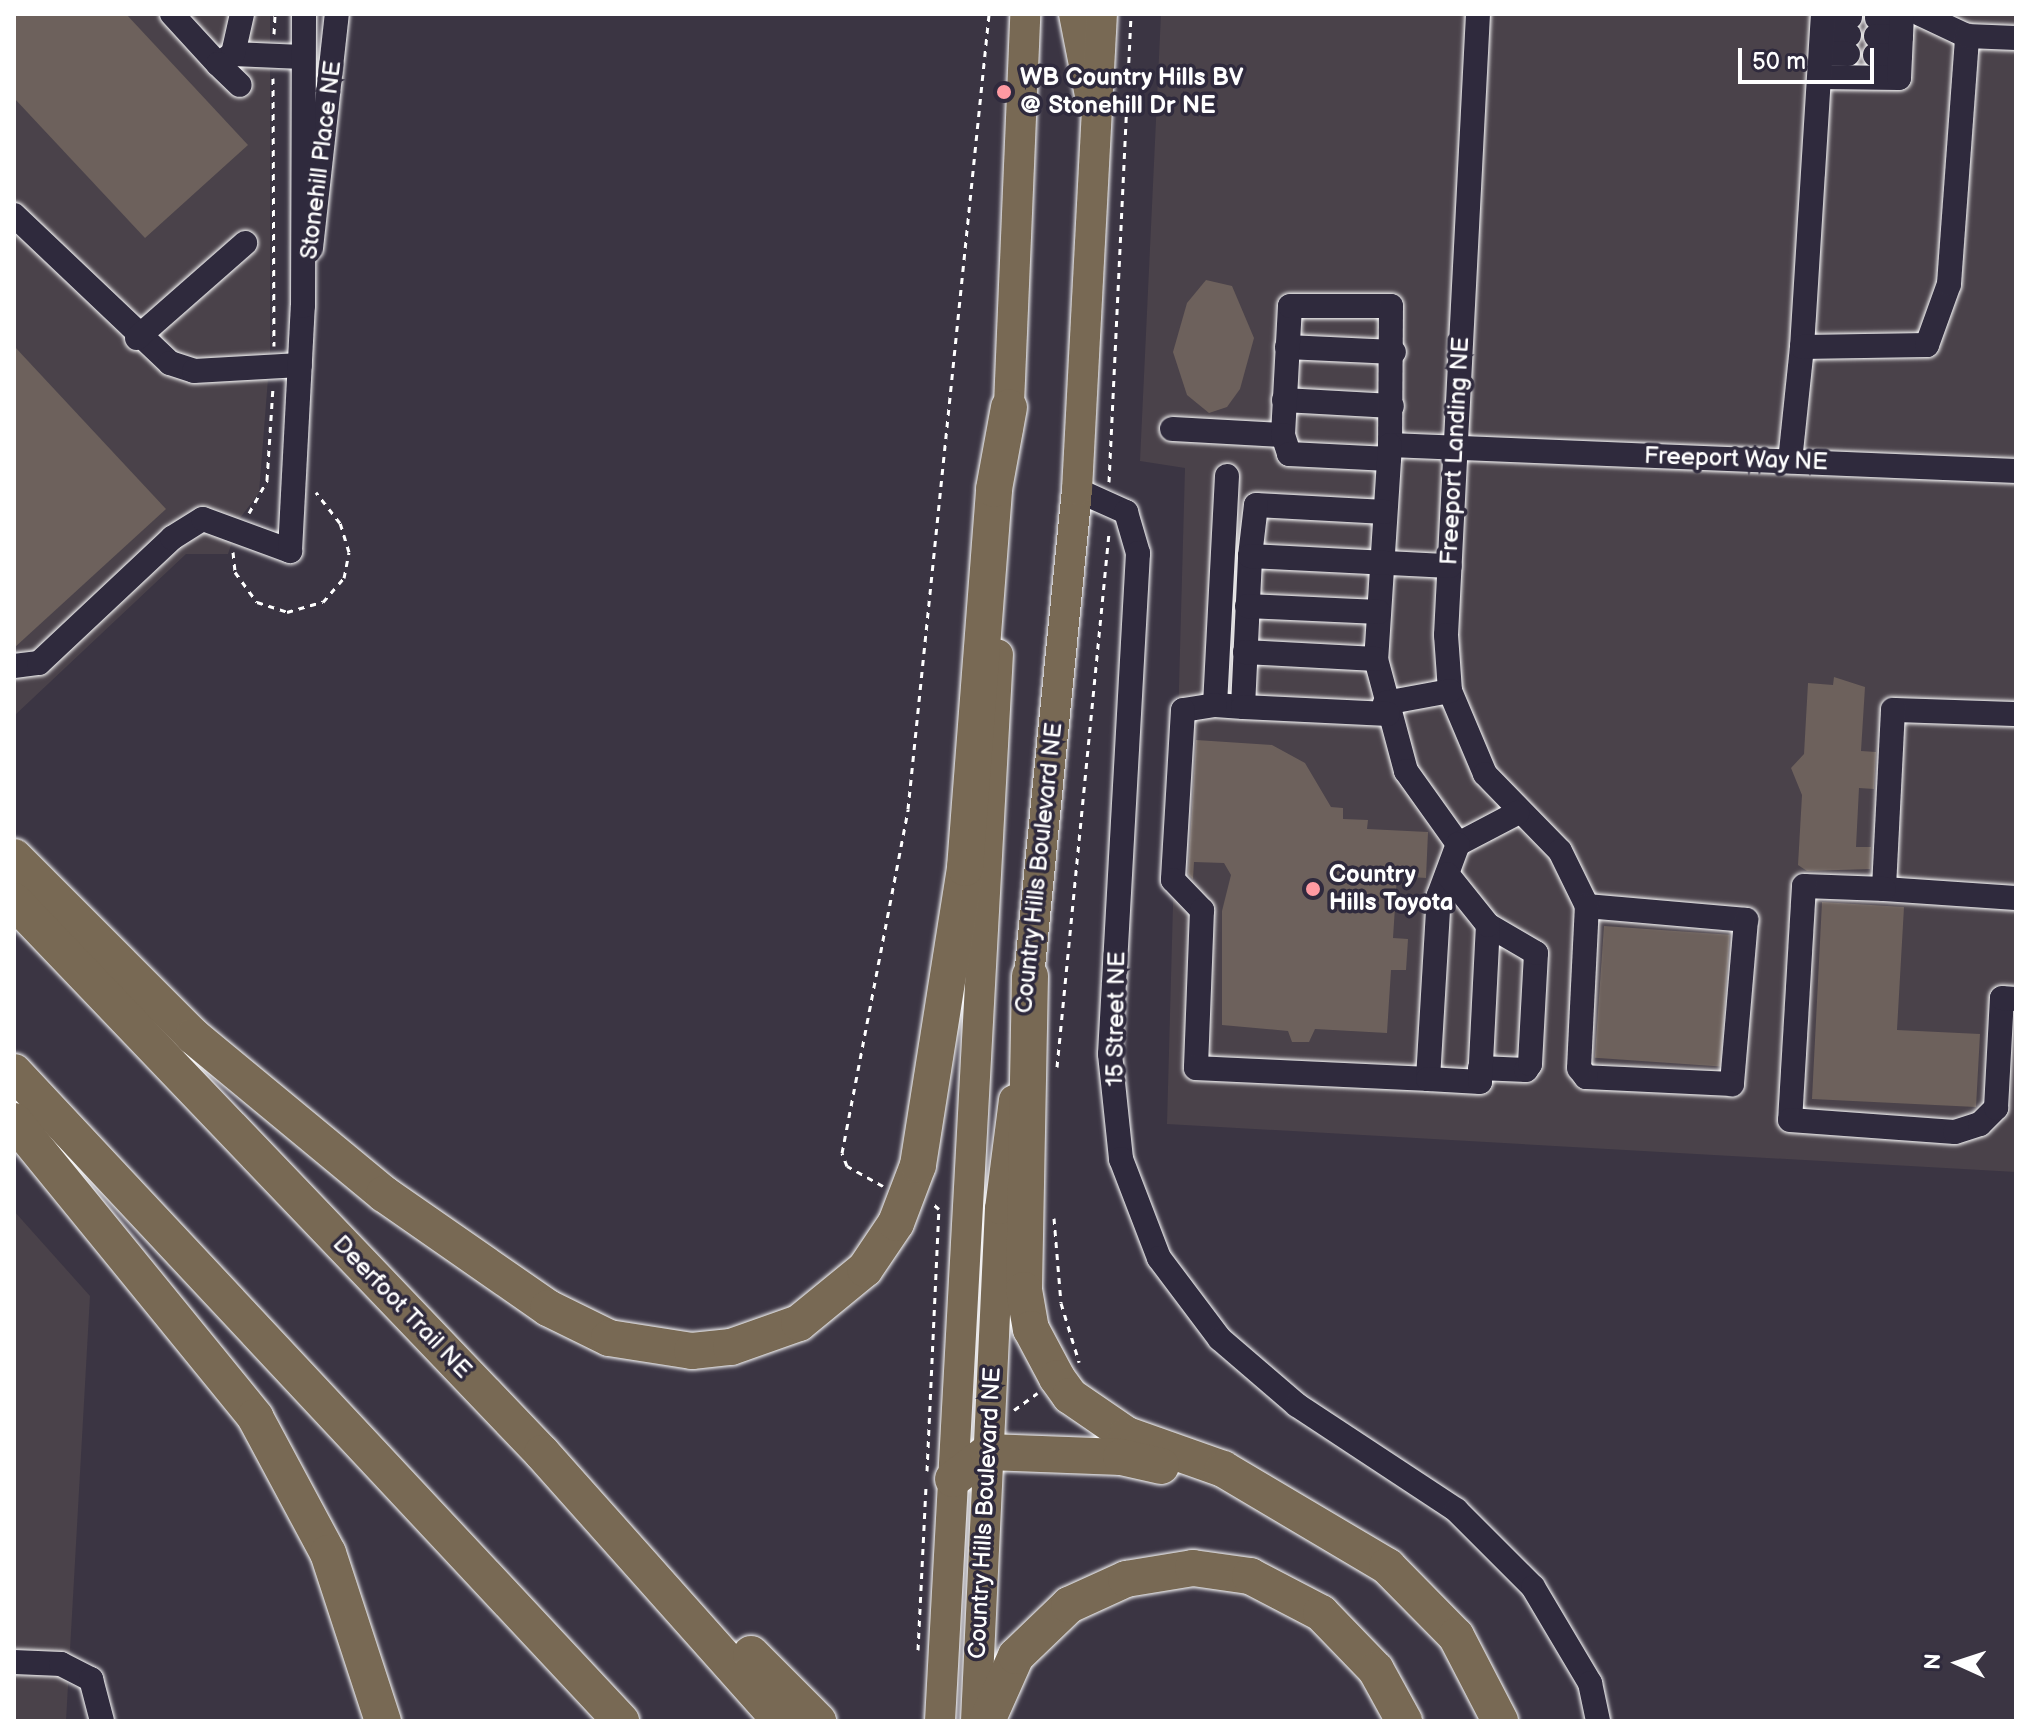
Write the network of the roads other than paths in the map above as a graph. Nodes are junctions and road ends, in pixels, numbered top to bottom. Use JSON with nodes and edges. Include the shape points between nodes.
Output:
{"nodes":[{"id":1,"x":172,"y":14,"type":"edge"},
{"id":2,"x":242,"y":14,"type":"edge"},
{"id":3,"x":304,"y":14,"type":"edge"},
{"id":4,"x":337,"y":14,"type":"edge"},
{"id":5,"x":1025,"y":14,"type":"edge"},
{"id":6,"x":1074,"y":14,"type":"edge"},
{"id":7,"x":1102,"y":14,"type":"edge"},
{"id":8,"x":1478,"y":14,"type":"edge"},
{"id":9,"x":1905,"y":28,"type":"edge"},
{"id":10,"x":1967,"y":36,"type":"junction"},
{"id":11,"x":2016,"y":38,"type":"edge"},
{"id":12,"x":1822,"y":39,"type":"edge"},
{"id":13,"x":302,"y":57,"type":"junction"},
{"id":14,"x":225,"y":59,"type":"junction"},
{"id":15,"x":240,"y":85,"type":"dead end"},
{"id":16,"x":1096,"y":118,"type":"junction"},
{"id":17,"x":14,"y":215,"type":"edge"},
{"id":18,"x":245,"y":243,"type":"dead end"},
{"id":19,"x":303,"y":306,"type":"junction"},
{"id":20,"x":137,"y":338,"type":"junction"},
{"id":21,"x":1287,"y":347,"type":"junction"},
{"id":22,"x":1802,"y":347,"type":"junction"},
{"id":23,"x":1394,"y":352,"type":"junction"},
{"id":24,"x":300,"y":365,"type":"junction"},
{"id":25,"x":1284,"y":400,"type":"junction"},
{"id":26,"x":1392,"y":406,"type":"junction"},
{"id":27,"x":1009,"y":407,"type":"junction"},
{"id":28,"x":1172,"y":429,"type":"dead end"},
{"id":29,"x":1283,"y":435,"type":"junction"},
{"id":30,"x":1455,"y":446,"type":"junction"},
{"id":31,"x":1390,"y":452,"type":"junction"},
{"id":32,"x":1790,"y":461,"type":"junction"},
{"id":33,"x":2016,"y":471,"type":"edge"},
{"id":34,"x":1227,"y":476,"type":"dead end"},
{"id":35,"x":1077,"y":490,"type":"junction"},
{"id":36,"x":1385,"y":512,"type":"junction"},
{"id":37,"x":1250,"y":556,"type":"junction"},
{"id":38,"x":1382,"y":563,"type":"junction"},
{"id":39,"x":1450,"y":566,"type":"junction"},
{"id":40,"x":1247,"y":606,"type":"junction"},
{"id":41,"x":1379,"y":612,"type":"junction"},
{"id":42,"x":1245,"y":652,"type":"junction"},
{"id":43,"x":1376,"y":659,"type":"junction"},
{"id":44,"x":14,"y":666,"type":"edge"},
{"id":45,"x":1450,"y":691,"type":"junction"},
{"id":46,"x":1215,"y":705,"type":"junction"},
{"id":47,"x":1243,"y":707,"type":"junction"},
{"id":48,"x":1386,"y":709,"type":"junction"},
{"id":49,"x":2016,"y":714,"type":"edge"},
{"id":50,"x":1517,"y":813,"type":"junction"},
{"id":51,"x":1458,"y":844,"type":"junction"},
{"id":52,"x":14,"y":857,"type":"edge"},
{"id":53,"x":1447,"y":874,"type":"junction"},
{"id":54,"x":1884,"y":889,"type":"junction"},
{"id":55,"x":2016,"y":898,"type":"edge"},
{"id":56,"x":14,"y":901,"type":"edge"},
{"id":57,"x":1587,"y":906,"type":"junction"},
{"id":58,"x":1488,"y":925,"type":"junction"},
{"id":59,"x":1030,"y":976,"type":"junction"},
{"id":60,"x":2016,"y":999,"type":"edge"},
{"id":61,"x":1480,"y":1068,"type":"junction"},
{"id":62,"x":14,"y":1072,"type":"edge"},
{"id":63,"x":1428,"y":1079,"type":"junction"},
{"id":64,"x":14,"y":1121,"type":"edge"},
{"id":65,"x":988,"y":1452,"type":"junction"},
{"id":66,"x":542,"y":1453,"type":"junction"},
{"id":67,"x":953,"y":1479,"type":"junction"},
{"id":68,"x":14,"y":1662,"type":"edge"},
{"id":69,"x":102,"y":1721,"type":"edge"},
{"id":70,"x":383,"y":1721,"type":"edge"},
{"id":71,"x":621,"y":1721,"type":"edge"},
{"id":72,"x":781,"y":1721,"type":"edge"},
{"id":73,"x":818,"y":1721,"type":"edge"},
{"id":74,"x":940,"y":1721,"type":"edge"},
{"id":75,"x":976,"y":1721,"type":"edge"},
{"id":76,"x":987,"y":1721,"type":"edge"},
{"id":77,"x":1404,"y":1721,"type":"edge"},
{"id":78,"x":1491,"y":1721,"type":"edge"},
{"id":79,"x":1500,"y":1721,"type":"edge"},
{"id":80,"x":1598,"y":1721,"type":"edge"}],
"edges":[{"from":1,"to":14,"type":"street"},
{"from":2,"to":14,"type":"street"},
{"from":3,"to":13,"type":"street","name":"Stonehill Place NE"},
{"from":4,"to":19,"type":"street","name":"Stonehill Place NE"},
{"from":5,"to":27,"type":"main road","name":"Country Hills Boulevard NE"},
{"from":6,"to":16,"type":"main road","via":[[1078,59]]},
{"from":7,"to":16,"type":"main road","name":"Country Hills Boulevard NE"},
{"from":8,"to":30,"type":"street","name":"Freeport Landing NE"},
{"from":9,"to":9,"type":"street","via":[[1876,36]]},
{"from":9,"to":10,"type":"street"},
{"from":9,"to":12,"type":"street","via":[[1899,78]]},
{"from":10,"to":11,"type":"street"},
{"from":10,"to":22,"type":"street","via":[[1949,284],[1927,345]]},
{"from":12,"to":12,"type":"street","via":[[1849,35]]},
{"from":12,"to":22,"type":"street"},
{"from":13,"to":14,"type":"street"},
{"from":13,"to":19,"type":"street","name":"Stonehill Place NE"},
{"from":14,"to":15,"type":"street"},
{"from":16,"to":35,"type":"main road","name":"Country Hills Boulevard NE"},
{"from":17,"to":20,"type":"street"},
{"from":18,"to":20,"type":"street"},
{"from":19,"to":24,"type":"street","name":"Stonehill Place NE"},
{"from":20,"to":24,"type":"street","via":[[194,371]]},
{"from":21,"to":23,"type":"street"},
{"from":21,"to":23,"type":"street","via":[[1290,306],[1391,306]]},
{"from":21,"to":25,"type":"street"},
{"from":22,"to":32,"type":"street"},
{"from":23,"to":26,"type":"street"},
{"from":24,"to":44,"type":"street","name":"Stonehill Place NE","via":[[290,551],[203,519],[172,538],[39,663]]},
{"from":25,"to":26,"type":"street"},
{"from":25,"to":29,"type":"street"},
{"from":26,"to":31,"type":"street"},
{"from":27,"to":52,"type":"highway","via":[[994,489],[965,868],[933,1096],[909,1196],[884,1244],[833,1302],[764,1339],[692,1351],[580,1327],[384,1194],[217,1056]]},
{"from":27,"to":67,"type":"main road","name":"Country Hills Boulevard NE"},
{"from":28,"to":29,"type":"street"},
{"from":29,"to":31,"type":"street","name":"Freeport Way NE","via":[[1289,454]]},
{"from":30,"to":31,"type":"street","name":"Freeport Way NE"},
{"from":30,"to":32,"type":"street","name":"Freeport Way NE"},
{"from":30,"to":39,"type":"street","name":"Freeport Landing NE"},
{"from":31,"to":36,"type":"street"},
{"from":32,"to":33,"type":"street","name":"Freeport Way NE"},
{"from":34,"to":46,"type":"street"},
{"from":35,"to":59,"type":"main road","name":"Country Hills Boulevard NE"},
{"from":35,"to":80,"type":"street","name":"15 Street NE","via":[[1126,512],[1138,553],[1110,1054],[1121,1159],[1159,1258],[1220,1339],[1297,1405],[1456,1510],[1533,1587],[1590,1683]]},
{"from":36,"to":37,"type":"street","via":[[1256,505]]},
{"from":36,"to":38,"type":"street"},
{"from":37,"to":38,"type":"street"},
{"from":37,"to":40,"type":"street"},
{"from":38,"to":39,"type":"street"},
{"from":38,"to":41,"type":"street"},
{"from":39,"to":45,"type":"street","name":"Freeport Landing NE"},
{"from":40,"to":41,"type":"street"},
{"from":40,"to":42,"type":"street"},
{"from":41,"to":43,"type":"street"},
{"from":42,"to":43,"type":"street"},
{"from":42,"to":47,"type":"street"},
{"from":43,"to":48,"type":"street"},
{"from":45,"to":48,"type":"street"},
{"from":45,"to":50,"type":"street","name":"Freeport Landing NE","via":[[1485,774]]},
{"from":46,"to":47,"type":"street"},
{"from":46,"to":63,"type":"street","via":[[1183,710],[1173,880],[1202,910],[1196,1068]]},
{"from":47,"to":48,"type":"street"},
{"from":48,"to":51,"type":"street","via":[[1406,771]]},
{"from":49,"to":54,"type":"street","via":[[1893,710]]},
{"from":50,"to":51,"type":"street"},
{"from":50,"to":57,"type":"street","name":"Freeport Landing NE","via":[[1560,851]]},
{"from":51,"to":53,"type":"street"},
{"from":53,"to":58,"type":"street"},
{"from":53,"to":63,"type":"street","via":[[1439,895]]},
{"from":54,"to":55,"type":"street"},
{"from":54,"to":60,"type":"street","via":[[1804,886],[1790,1120],[1955,1132],[1980,1124],[1996,1108],[2002,998]]},
{"from":56,"to":66,"type":"highway","name":"Deerfoot Trail NE"},
{"from":57,"to":57,"type":"street","via":[[1746,920],[1738,1078],[1732,1084],[1586,1077],[1579,1068]]},
{"from":58,"to":61,"type":"street"},
{"from":58,"to":61,"type":"street","via":[[1536,953],[1532,1032],[1526,1070]]},
{"from":59,"to":65,"type":"main road","name":"Country Hills Boulevard NE","via":[[1000,1209]]},
{"from":59,"to":79,"type":"highway","via":[[1022,1264],[1031,1329],[1057,1378],[1070,1396],[1127,1435],[1223,1469],[1387,1566],[1456,1636]]},
{"from":61,"to":63,"type":"street","via":[[1480,1082]]},
{"from":62,"to":71,"type":"highway"},
{"from":64,"to":70,"type":"highway","via":[[255,1417],[328,1553]]},
{"from":65,"to":67,"type":"highway"},
{"from":65,"to":75,"type":"main road","name":"Country Hills Boulevard NE"},
{"from":65,"to":78,"type":"highway","via":[[1121,1457],[1249,1499],[1415,1611],[1460,1662]]},
{"from":66,"to":72,"type":"highway","name":"Deerfoot Trail NE"},
{"from":66,"to":73,"type":"highway"},
{"from":67,"to":74,"type":"main road","name":"Country Hills Boulevard NE"},
{"from":68,"to":69,"type":"street","via":[[61,1664],[91,1679]]},
{"from":76,"to":77,"type":"highway","via":[[1016,1656],[1069,1605],[1126,1579],[1193,1568],[1250,1576],[1321,1613],[1376,1670]]}]}
